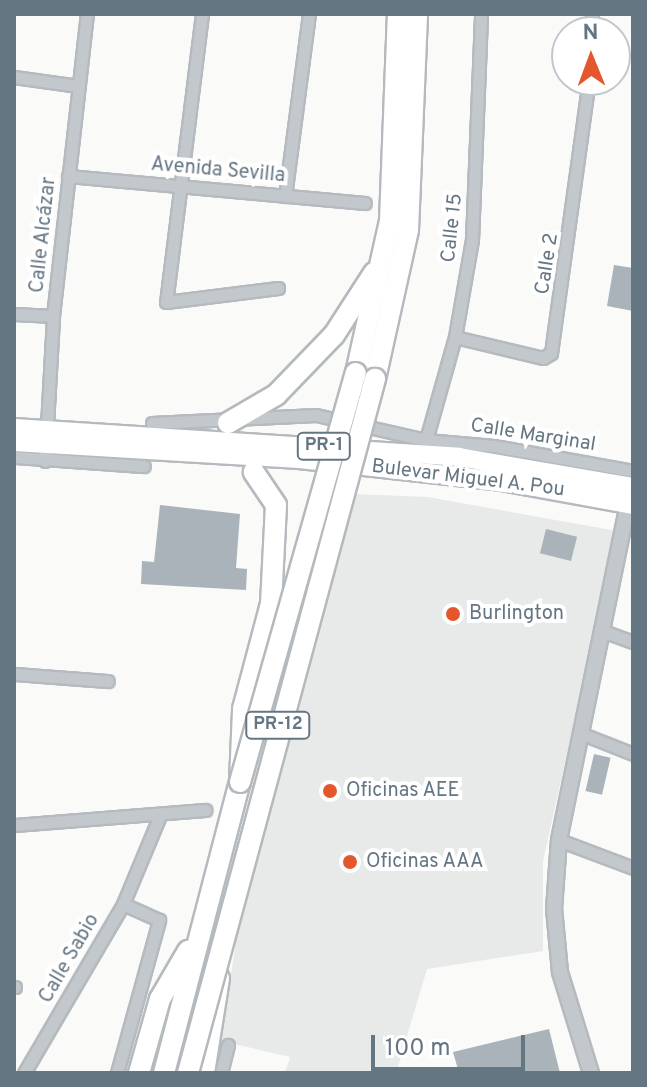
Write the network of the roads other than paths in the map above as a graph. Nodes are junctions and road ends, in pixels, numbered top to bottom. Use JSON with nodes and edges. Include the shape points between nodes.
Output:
{"nodes":[{"id":1,"x":87,"y":14,"type":"edge"},
{"id":2,"x":202,"y":14,"type":"edge"},
{"id":3,"x":309,"y":14,"type":"edge"},
{"id":4,"x":398,"y":14,"type":"edge"},
{"id":5,"x":417,"y":14,"type":"edge"},
{"id":6,"x":481,"y":14,"type":"edge"},
{"id":7,"x":14,"y":77,"type":"edge"},
{"id":8,"x":78,"y":86,"type":"junction"},
{"id":9,"x":587,"y":96,"type":"edge"},
{"id":10,"x":68,"y":176,"type":"junction"},
{"id":11,"x":181,"y":185,"type":"junction"},
{"id":12,"x":285,"y":196,"type":"junction"},
{"id":13,"x":365,"y":203,"type":"dead end"},
{"id":14,"x":385,"y":256,"type":"junction"},
{"id":15,"x":278,"y":288,"type":"dead end"},
{"id":16,"x":14,"y":314,"type":"edge"},
{"id":17,"x":53,"y":316,"type":"junction"},
{"id":18,"x":455,"y":337,"type":"junction"},
{"id":19,"x":365,"y":376,"type":"junction"},
{"id":20,"x":152,"y":423,"type":"dead end"},
{"id":21,"x":228,"y":423,"type":"junction"},
{"id":22,"x":14,"y":428,"type":"edge"},
{"id":23,"x":426,"y":440,"type":"junction"},
{"id":24,"x":14,"y":442,"type":"edge"},
{"id":25,"x":46,"y":446,"type":"junction"},
{"id":26,"x":14,"y":457,"type":"edge"},
{"id":27,"x":144,"y":466,"type":"dead end"},
{"id":28,"x":254,"y":472,"type":"dead end"},
{"id":29,"x":632,"y":489,"type":"edge"},
{"id":30,"x":628,"y":527,"type":"edge"},
{"id":31,"x":600,"y":630,"type":"junction"},
{"id":32,"x":633,"y":642,"type":"edge"},
{"id":33,"x":14,"y":674,"type":"edge"},
{"id":34,"x":108,"y":681,"type":"dead end"},
{"id":35,"x":580,"y":733,"type":"junction"},
{"id":36,"x":633,"y":754,"type":"edge"},
{"id":37,"x":240,"y":782,"type":"junction"},
{"id":38,"x":205,"y":810,"type":"dead end"},
{"id":39,"x":159,"y":818,"type":"junction"},
{"id":40,"x":14,"y":825,"type":"edge"},
{"id":41,"x":559,"y":840,"type":"junction"},
{"id":42,"x":633,"y":868,"type":"edge"},
{"id":43,"x":123,"y":904,"type":"junction"},
{"id":44,"x":200,"y":931,"type":"junction"},
{"id":45,"x":222,"y":936,"type":"junction"},
{"id":46,"x":228,"y":1045,"type":"dead end"},
{"id":47,"x":24,"y":1073,"type":"edge"},
{"id":48,"x":117,"y":1073,"type":"edge"},
{"id":49,"x":139,"y":1073,"type":"edge"},
{"id":50,"x":164,"y":1073,"type":"edge"},
{"id":51,"x":188,"y":1073,"type":"edge"},
{"id":52,"x":204,"y":1073,"type":"edge"},
{"id":53,"x":221,"y":1073,"type":"edge"},
{"id":54,"x":591,"y":1073,"type":"edge"}],
"edges":[{"from":1,"to":8,"type":"street","name":"Calle Alcázar"},
{"from":2,"to":11,"type":"street"},
{"from":3,"to":12,"type":"street"},
{"from":4,"to":14,"type":"highway","number":"PR-12","via":[[396,141]]},
{"from":5,"to":19,"type":"highway","number":"PR-12","via":[[408,230]]},
{"from":6,"to":18,"type":"street","name":"Calle 15","via":[[472,240]]},
{"from":7,"to":8,"type":"street"},
{"from":8,"to":10,"type":"street","name":"Calle Alcázar"},
{"from":9,"to":18,"type":"street","name":"Calle 2","via":[[551,353],[543,358]]},
{"from":10,"to":11,"type":"street","name":"Avenida Sevilla"},
{"from":10,"to":17,"type":"street","name":"Calle Alcázar"},
{"from":11,"to":12,"type":"street","name":"Avenida Sevilla"},
{"from":11,"to":15,"type":"street","via":[[166,302]]},
{"from":12,"to":13,"type":"street","name":"Avenida Sevilla"},
{"from":14,"to":19,"type":"highway","number":"PR-12"},
{"from":14,"to":21,"type":"highway","via":[[334,335],[276,395]]},
{"from":16,"to":17,"type":"street"},
{"from":17,"to":25,"type":"street","name":"Calle Alcázar"},
{"from":18,"to":23,"type":"street","name":"Calle 15"},
{"from":19,"to":37,"type":"highway","number":"PR-12","bridge":true},
{"from":19,"to":45,"type":"highway","number":"PR-12","bridge":true},
{"from":20,"to":21,"type":"street","name":"Calle Marginal"},
{"from":21,"to":23,"type":"street","name":"Calle Marginal","via":[[316,415]]},
{"from":22,"to":25,"type":"main road","name":"Bulevar Miguel A. Pou","number":"PR-1"},
{"from":23,"to":29,"type":"street","name":"Calle Marginal","via":[[494,446]]},
{"from":24,"to":25,"type":"main road","name":"Bulevar Miguel A. Pou","number":"PR-1"},
{"from":25,"to":26,"type":"street"},
{"from":25,"to":27,"type":"street"},
{"from":25,"to":29,"type":"main road","name":"Bulevar Miguel A. Pou","number":"PR-1","via":[[299,459]]},
{"from":28,"to":37,"type":"highway","bridge":true,"via":[[276,505],[271,604],[243,709]]},
{"from":29,"to":30,"type":"street"},
{"from":30,"to":31,"type":"street"},
{"from":31,"to":32,"type":"street"},
{"from":31,"to":35,"type":"street"},
{"from":33,"to":34,"type":"street"},
{"from":35,"to":36,"type":"street"},
{"from":35,"to":41,"type":"street"},
{"from":37,"to":44,"type":"highway","number":"PR-12"},
{"from":38,"to":39,"type":"street"},
{"from":39,"to":40,"type":"street"},
{"from":39,"to":43,"type":"street","name":"Calle Sabio"},
{"from":41,"to":42,"type":"street"},
{"from":41,"to":54,"type":"street","via":[[556,950]]},
{"from":43,"to":47,"type":"street","name":"Calle Sabio"},
{"from":43,"to":48,"type":"street","via":[[159,920]]},
{"from":44,"to":49,"type":"highway","via":[[160,999]]},
{"from":44,"to":50,"type":"highway","number":"PR-12"},
{"from":45,"to":51,"type":"highway","number":"PR-12","bridge":true},
{"from":45,"to":52,"type":"highway","bridge":true},
{"from":46,"to":53,"type":"street"}]}
